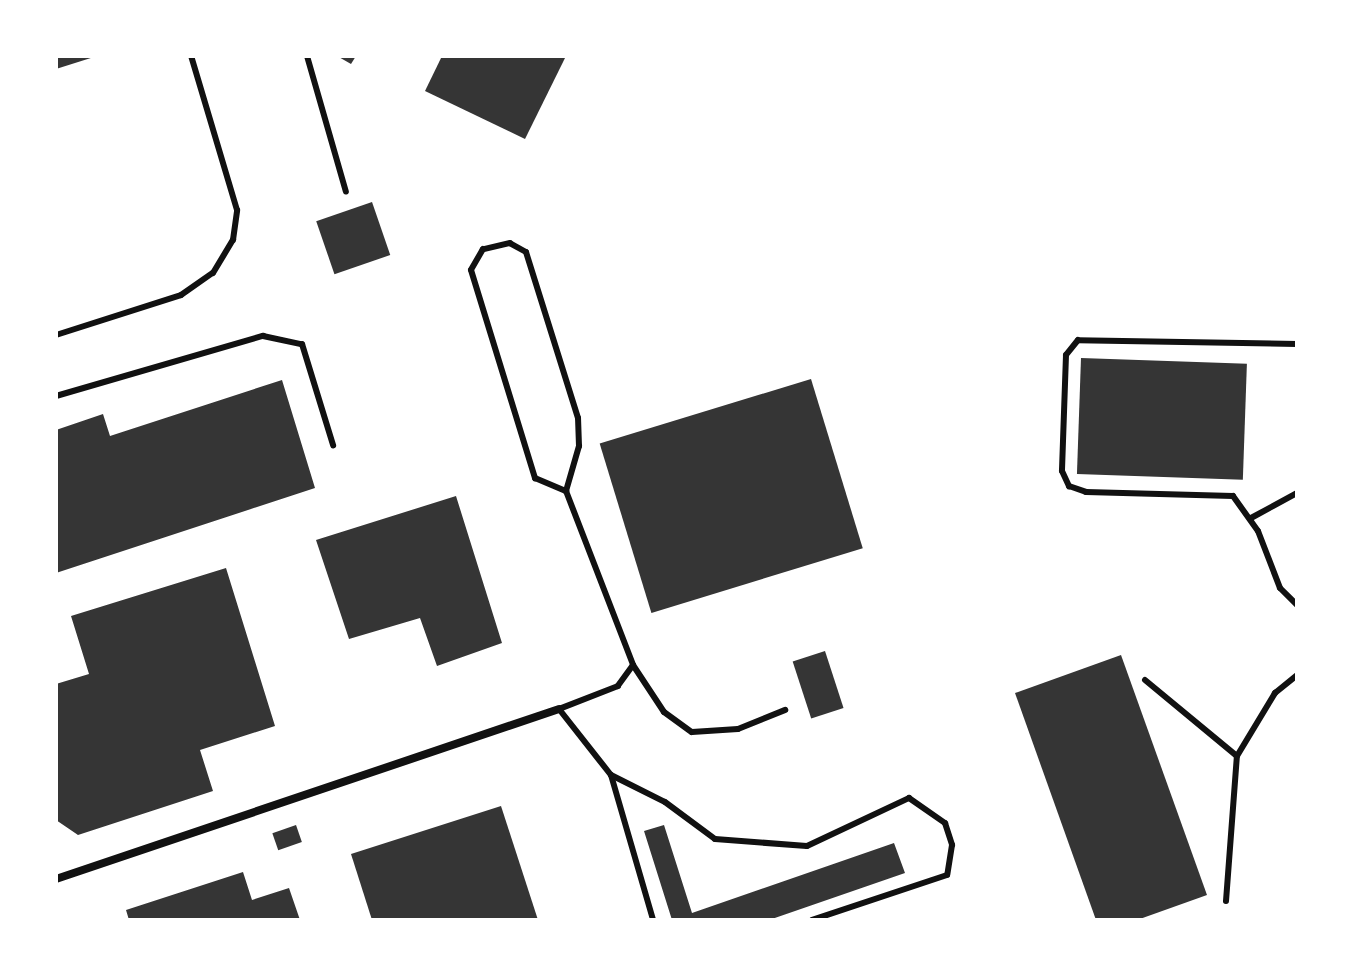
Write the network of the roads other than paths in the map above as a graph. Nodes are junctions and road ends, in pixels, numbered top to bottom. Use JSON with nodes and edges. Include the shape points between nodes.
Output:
{"nodes":[{"id":1,"x":191,"y":56,"type":"edge"},
{"id":2,"x":307,"y":56,"type":"edge"},
{"id":3,"x":346,"y":192,"type":"dead end"},
{"id":4,"x":56,"y":335,"type":"edge"},
{"id":5,"x":1297,"y":344,"type":"edge"},
{"id":6,"x":56,"y":396,"type":"edge"},
{"id":7,"x":333,"y":445,"type":"dead end"},
{"id":8,"x":566,"y":491,"type":"junction"},
{"id":9,"x":1297,"y":493,"type":"edge"},
{"id":10,"x":1251,"y":518,"type":"junction"},
{"id":11,"x":1297,"y":605,"type":"edge"},
{"id":12,"x":633,"y":665,"type":"junction"},
{"id":13,"x":1297,"y":675,"type":"edge"},
{"id":14,"x":1145,"y":680,"type":"dead end"},
{"id":15,"x":559,"y":709,"type":"junction"},
{"id":16,"x":785,"y":710,"type":"dead end"},
{"id":17,"x":1237,"y":756,"type":"junction"},
{"id":18,"x":611,"y":775,"type":"junction"},
{"id":19,"x":56,"y":879,"type":"edge"},
{"id":20,"x":1226,"y":901,"type":"dead end"},
{"id":21,"x":653,"y":920,"type":"edge"},
{"id":22,"x":812,"y":920,"type":"edge"}],
"edges":[{"from":1,"to":4,"type":"lane","via":[[237,210],[233,240],[213,273],[181,295]]},
{"from":2,"to":3,"type":"lane"},
{"from":5,"to":10,"type":"lane","via":[[1088,337],[1070,345],[1066,355],[1062,471],[1069,486],[1086,492],[1233,496]]},
{"from":6,"to":7,"type":"lane","via":[[263,336],[302,344]]},
{"from":8,"to":8,"type":"lane","via":[[579,446],[578,418],[526,252],[510,243],[483,249],[471,270],[535,478]]},
{"from":8,"to":12,"type":"lane"},
{"from":9,"to":10,"type":"lane"},
{"from":10,"to":11,"type":"lane","via":[[1280,588]]},
{"from":12,"to":15,"type":"lane","via":[[618,686]]},
{"from":12,"to":16,"type":"lane","via":[[664,712],[692,732],[738,729]]},
{"from":13,"to":17,"type":"lane","via":[[1275,693]]},
{"from":14,"to":17,"type":"lane"},
{"from":15,"to":18,"type":"lane"},
{"from":15,"to":19,"type":"street"},
{"from":17,"to":20,"type":"lane"},
{"from":18,"to":21,"type":"lane"},
{"from":18,"to":22,"type":"lane","via":[[665,802],[715,839],[807,846],[909,798],[945,823],[952,845],[947,875]]}]}
